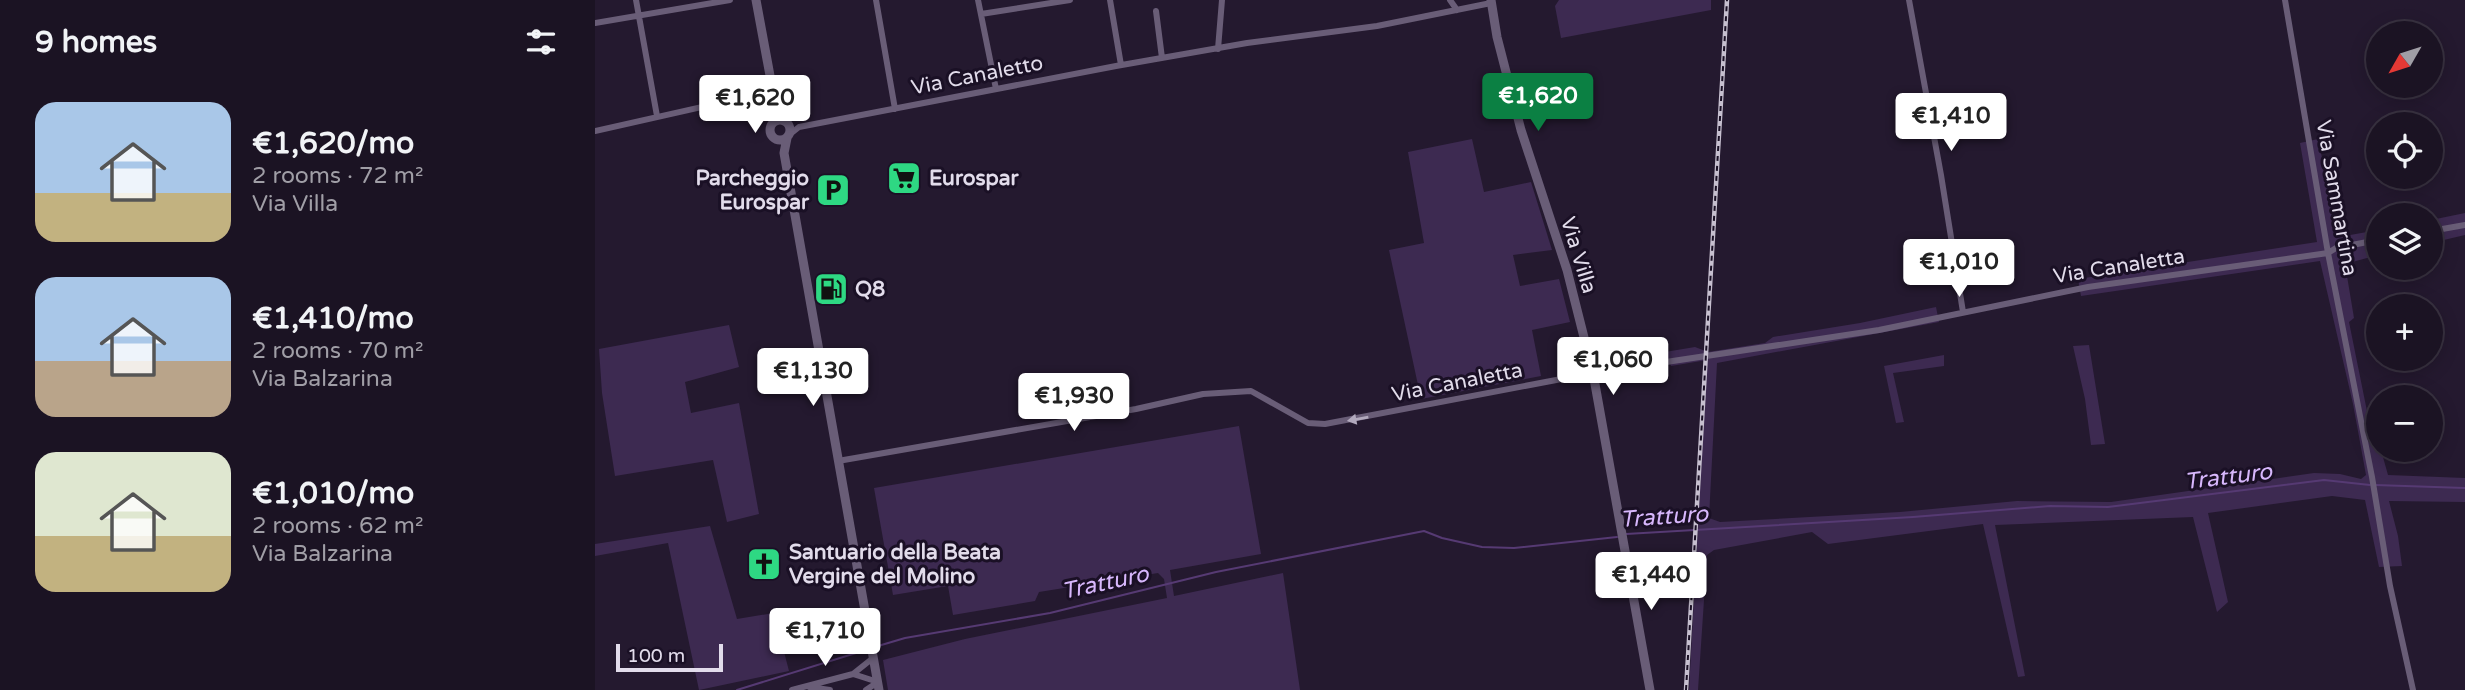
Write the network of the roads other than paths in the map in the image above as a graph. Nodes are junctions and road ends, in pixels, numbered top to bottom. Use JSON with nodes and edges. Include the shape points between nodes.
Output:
{"nodes":[{"id":1,"x":636,"y":0,"type":"edge"},
{"id":2,"x":730,"y":0,"type":"edge"},
{"id":3,"x":756,"y":0,"type":"edge"},
{"id":4,"x":876,"y":0,"type":"edge"},
{"id":5,"x":978,"y":0,"type":"edge"},
{"id":6,"x":1070,"y":0,"type":"edge"},
{"id":7,"x":1110,"y":0,"type":"edge"},
{"id":8,"x":1222,"y":0,"type":"edge"},
{"id":9,"x":1450,"y":0,"type":"edge"},
{"id":10,"x":1909,"y":0,"type":"edge"},
{"id":11,"x":2285,"y":0,"type":"edge"},
{"id":12,"x":1491,"y":2,"type":"edge"},
{"id":13,"x":1457,"y":10,"type":"junction"},
{"id":14,"x":1156,"y":11,"type":"dead end"},
{"id":15,"x":981,"y":14,"type":"junction"},
{"id":16,"x":639,"y":15,"type":"junction"},
{"id":17,"x":595,"y":23,"type":"edge"},
{"id":18,"x":1219,"y":49,"type":"junction"},
{"id":19,"x":1162,"y":58,"type":"junction"},
{"id":20,"x":1121,"y":65,"type":"junction"},
{"id":21,"x":996,"y":89,"type":"junction"},
{"id":22,"x":773,"y":91,"type":"junction"},
{"id":23,"x":776,"y":107,"type":"junction"},
{"id":24,"x":895,"y":109,"type":"junction"},
{"id":25,"x":657,"y":116,"type":"junction"},
{"id":26,"x":785,"y":122,"type":"junction"},
{"id":27,"x":772,"y":124,"type":"junction"},
{"id":28,"x":799,"y":127,"type":"junction"},
{"id":29,"x":595,"y":131,"type":"edge"},
{"id":30,"x":788,"y":136,"type":"junction"},
{"id":31,"x":774,"y":139,"type":"junction"},
{"id":32,"x":784,"y":153,"type":"junction"},
{"id":33,"x":2465,"y":225,"type":"edge"},
{"id":34,"x":2443,"y":229,"type":"edge"},
{"id":35,"x":2366,"y":242,"type":"edge"},
{"id":36,"x":2328,"y":253,"type":"junction"},
{"id":37,"x":1963,"y":312,"type":"junction"},
{"id":38,"x":1593,"y":373,"type":"junction"},
{"id":39,"x":838,"y":461,"type":"junction"},
{"id":40,"x":873,"y":658,"type":"junction"},
{"id":41,"x":853,"y":674,"type":"junction"},
{"id":42,"x":879,"y":686,"type":"edge"},
{"id":43,"x":803,"y":687,"type":"junction"},
{"id":44,"x":792,"y":690,"type":"edge"},
{"id":45,"x":830,"y":690,"type":"edge"},
{"id":46,"x":866,"y":690,"type":"edge"},
{"id":47,"x":1650,"y":690,"type":"edge"},
{"id":48,"x":2413,"y":690,"type":"edge"}],
"edges":[{"from":1,"to":16,"type":"street"},
{"from":2,"to":16,"type":"street"},
{"from":3,"to":22,"type":"street"},
{"from":4,"to":24,"type":"street"},
{"from":5,"to":15,"type":"street"},
{"from":6,"to":15,"type":"street"},
{"from":7,"to":20,"type":"street"},
{"from":8,"to":18,"type":"street"},
{"from":9,"to":13,"type":"street"},
{"from":10,"to":37,"type":"street"},
{"from":11,"to":36,"type":"street","name":"Via Sammartina"},
{"from":12,"to":13,"type":"street","name":"Via Canaletto"},
{"from":12,"to":38,"type":"street","name":"Via Villa","via":[[1521,130],[1567,270]]},
{"from":13,"to":18,"type":"street","name":"Via Canaletto"},
{"from":14,"to":19,"type":"street"},
{"from":15,"to":21,"type":"street"},
{"from":16,"to":17,"type":"street"},
{"from":16,"to":25,"type":"street"},
{"from":18,"to":19,"type":"street","name":"Via Canaletto"},
{"from":19,"to":20,"type":"street","name":"Via Canaletto"},
{"from":20,"to":21,"type":"street","name":"Via Canaletto"},
{"from":21,"to":24,"type":"street","name":"Via Canaletto"},
{"from":22,"to":23,"type":"street"},
{"from":22,"to":25,"type":"street"},
{"from":23,"to":26,"type":"street"},
{"from":23,"to":27,"type":"street"},
{"from":24,"to":28,"type":"street","name":"Via Canaletto"},
{"from":25,"to":29,"type":"street"},
{"from":26,"to":27,"type":"street"},
{"from":26,"to":28,"type":"street"},
{"from":26,"to":30,"type":"street","via":[[790,128]]},
{"from":27,"to":31,"type":"street"},
{"from":28,"to":30,"type":"street","name":"Via Canaletto"},
{"from":30,"to":31,"type":"street"},
{"from":30,"to":32,"type":"street"},
{"from":31,"to":32,"type":"street"},
{"from":32,"to":39,"type":"street"},
{"from":33,"to":34,"type":"street"},
{"from":35,"to":36,"type":"street","name":"Via Canaletta"},
{"from":36,"to":37,"type":"street","name":"Via Canaletta","via":[[2088,287]]},
{"from":36,"to":48,"type":"street","name":"Via Sammartina"},
{"from":37,"to":38,"type":"street","name":"Via Canaletta","via":[[1879,330]]},
{"from":38,"to":39,"type":"street","name":"Via Canaletta","one_way":true,"via":[[1325,424],[1308,424],[1251,391],[1203,394]]},
{"from":38,"to":47,"type":"street","name":"Via Villa"},
{"from":39,"to":40,"type":"street"},
{"from":40,"to":41,"type":"street"},
{"from":40,"to":42,"type":"street"},
{"from":41,"to":42,"type":"street"},
{"from":41,"to":43,"type":"street"},
{"from":42,"to":46,"type":"street"},
{"from":43,"to":44,"type":"street"},
{"from":43,"to":45,"type":"street"}]}
